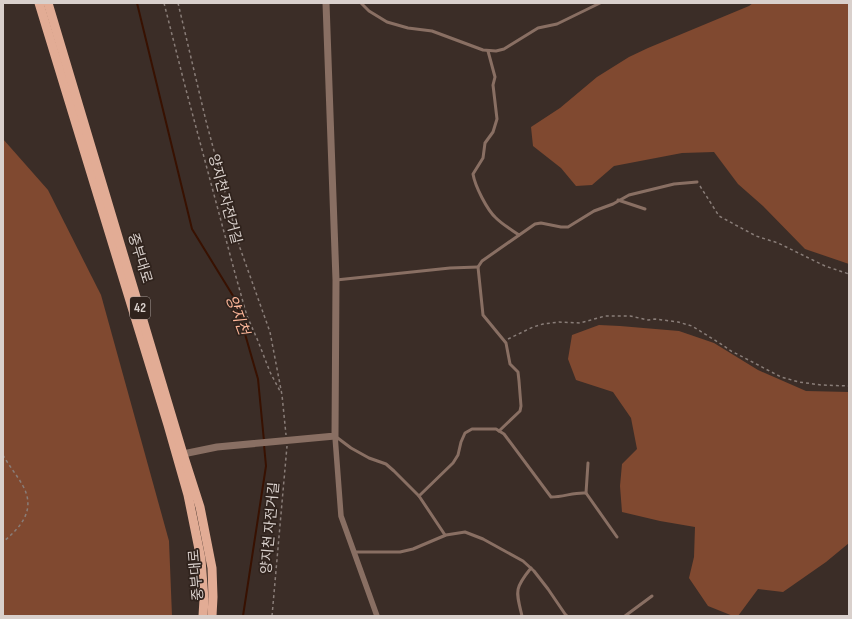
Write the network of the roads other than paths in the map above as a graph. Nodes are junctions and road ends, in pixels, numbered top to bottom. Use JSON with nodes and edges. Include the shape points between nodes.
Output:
{"nodes":[{"id":1,"x":39,"y":3,"type":"edge"},
{"id":2,"x":48,"y":3,"type":"edge"},
{"id":3,"x":326,"y":3,"type":"edge"},
{"id":4,"x":361,"y":3,"type":"edge"},
{"id":5,"x":600,"y":3,"type":"edge"},
{"id":6,"x":488,"y":50,"type":"junction"},
{"id":7,"x":698,"y":182,"type":"road end"},
{"id":8,"x":618,"y":200,"type":"junction"},
{"id":9,"x":645,"y":209,"type":"dead end"},
{"id":10,"x":519,"y":235,"type":"junction"},
{"id":11,"x":478,"y":267,"type":"junction"},
{"id":12,"x":336,"y":280,"type":"junction"},
{"id":13,"x":499,"y":431,"type":"junction"},
{"id":14,"x":335,"y":436,"type":"junction"},
{"id":15,"x":180,"y":455,"type":"junction"},
{"id":16,"x":588,"y":463,"type":"dead end"},
{"id":17,"x":586,"y":493,"type":"junction"},
{"id":18,"x":419,"y":496,"type":"junction"},
{"id":19,"x":445,"y":535,"type":"junction"},
{"id":20,"x":617,"y":537,"type":"dead end"},
{"id":21,"x":354,"y":552,"type":"junction"},
{"id":22,"x":531,"y":568,"type":"junction"},
{"id":23,"x":652,"y":596,"type":"dead end"},
{"id":24,"x":204,"y":616,"type":"edge"},
{"id":25,"x":212,"y":616,"type":"edge"},
{"id":26,"x":376,"y":616,"type":"edge"},
{"id":27,"x":522,"y":616,"type":"edge"},
{"id":28,"x":567,"y":616,"type":"edge"},
{"id":29,"x":625,"y":616,"type":"edge"}],
"edges":[{"from":1,"to":15,"type":"main road","name":"중부대로","number":"42","via":[[168,425]]},
{"from":2,"to":15,"type":"main road","name":"중부대로","number":"42"},
{"from":3,"to":12,"type":"street"},
{"from":4,"to":6,"type":"lane","via":[[387,22],[432,31]]},
{"from":5,"to":6,"type":"lane","via":[[557,24],[538,28],[504,49]]},
{"from":6,"to":10,"type":"lane","via":[[495,77],[493,86],[497,119],[493,132],[485,143],[483,158],[473,174],[474,182],[496,218]]},
{"from":7,"to":8,"type":"lane","via":[[674,184]]},
{"from":8,"to":9,"type":"lane"},
{"from":8,"to":10,"type":"lane","via":[[568,226],[540,223]]},
{"from":10,"to":11,"type":"lane","via":[[482,261]]},
{"from":11,"to":12,"type":"lane"},
{"from":11,"to":13,"type":"lane","via":[[483,315],[506,343],[510,364],[518,372],[520,411]]},
{"from":12,"to":14,"type":"street"},
{"from":13,"to":17,"type":"lane","via":[[504,434],[551,497]]},
{"from":13,"to":18,"type":"lane","via":[[472,429],[466,433],[453,463]]},
{"from":14,"to":15,"type":"street","via":[[217,447]]},
{"from":14,"to":18,"type":"lane","via":[[369,458],[386,464]]},
{"from":14,"to":21,"type":"street","via":[[341,516]]},
{"from":15,"to":24,"type":"main road","name":"중부대로","number":"42","via":[[201,559]]},
{"from":15,"to":25,"type":"main road","name":"중부대로","number":"42","via":[[200,506],[212,568]]},
{"from":16,"to":17,"type":"lane"},
{"from":17,"to":20,"type":"lane"},
{"from":18,"to":19,"type":"lane"},
{"from":19,"to":21,"type":"lane","via":[[413,550]]},
{"from":19,"to":22,"type":"lane","via":[[465,532],[483,539]]},
{"from":21,"to":26,"type":"street"},
{"from":22,"to":27,"type":"lane","via":[[518,586],[517,594]]},
{"from":22,"to":28,"type":"lane"},
{"from":23,"to":29,"type":"lane"}]}
